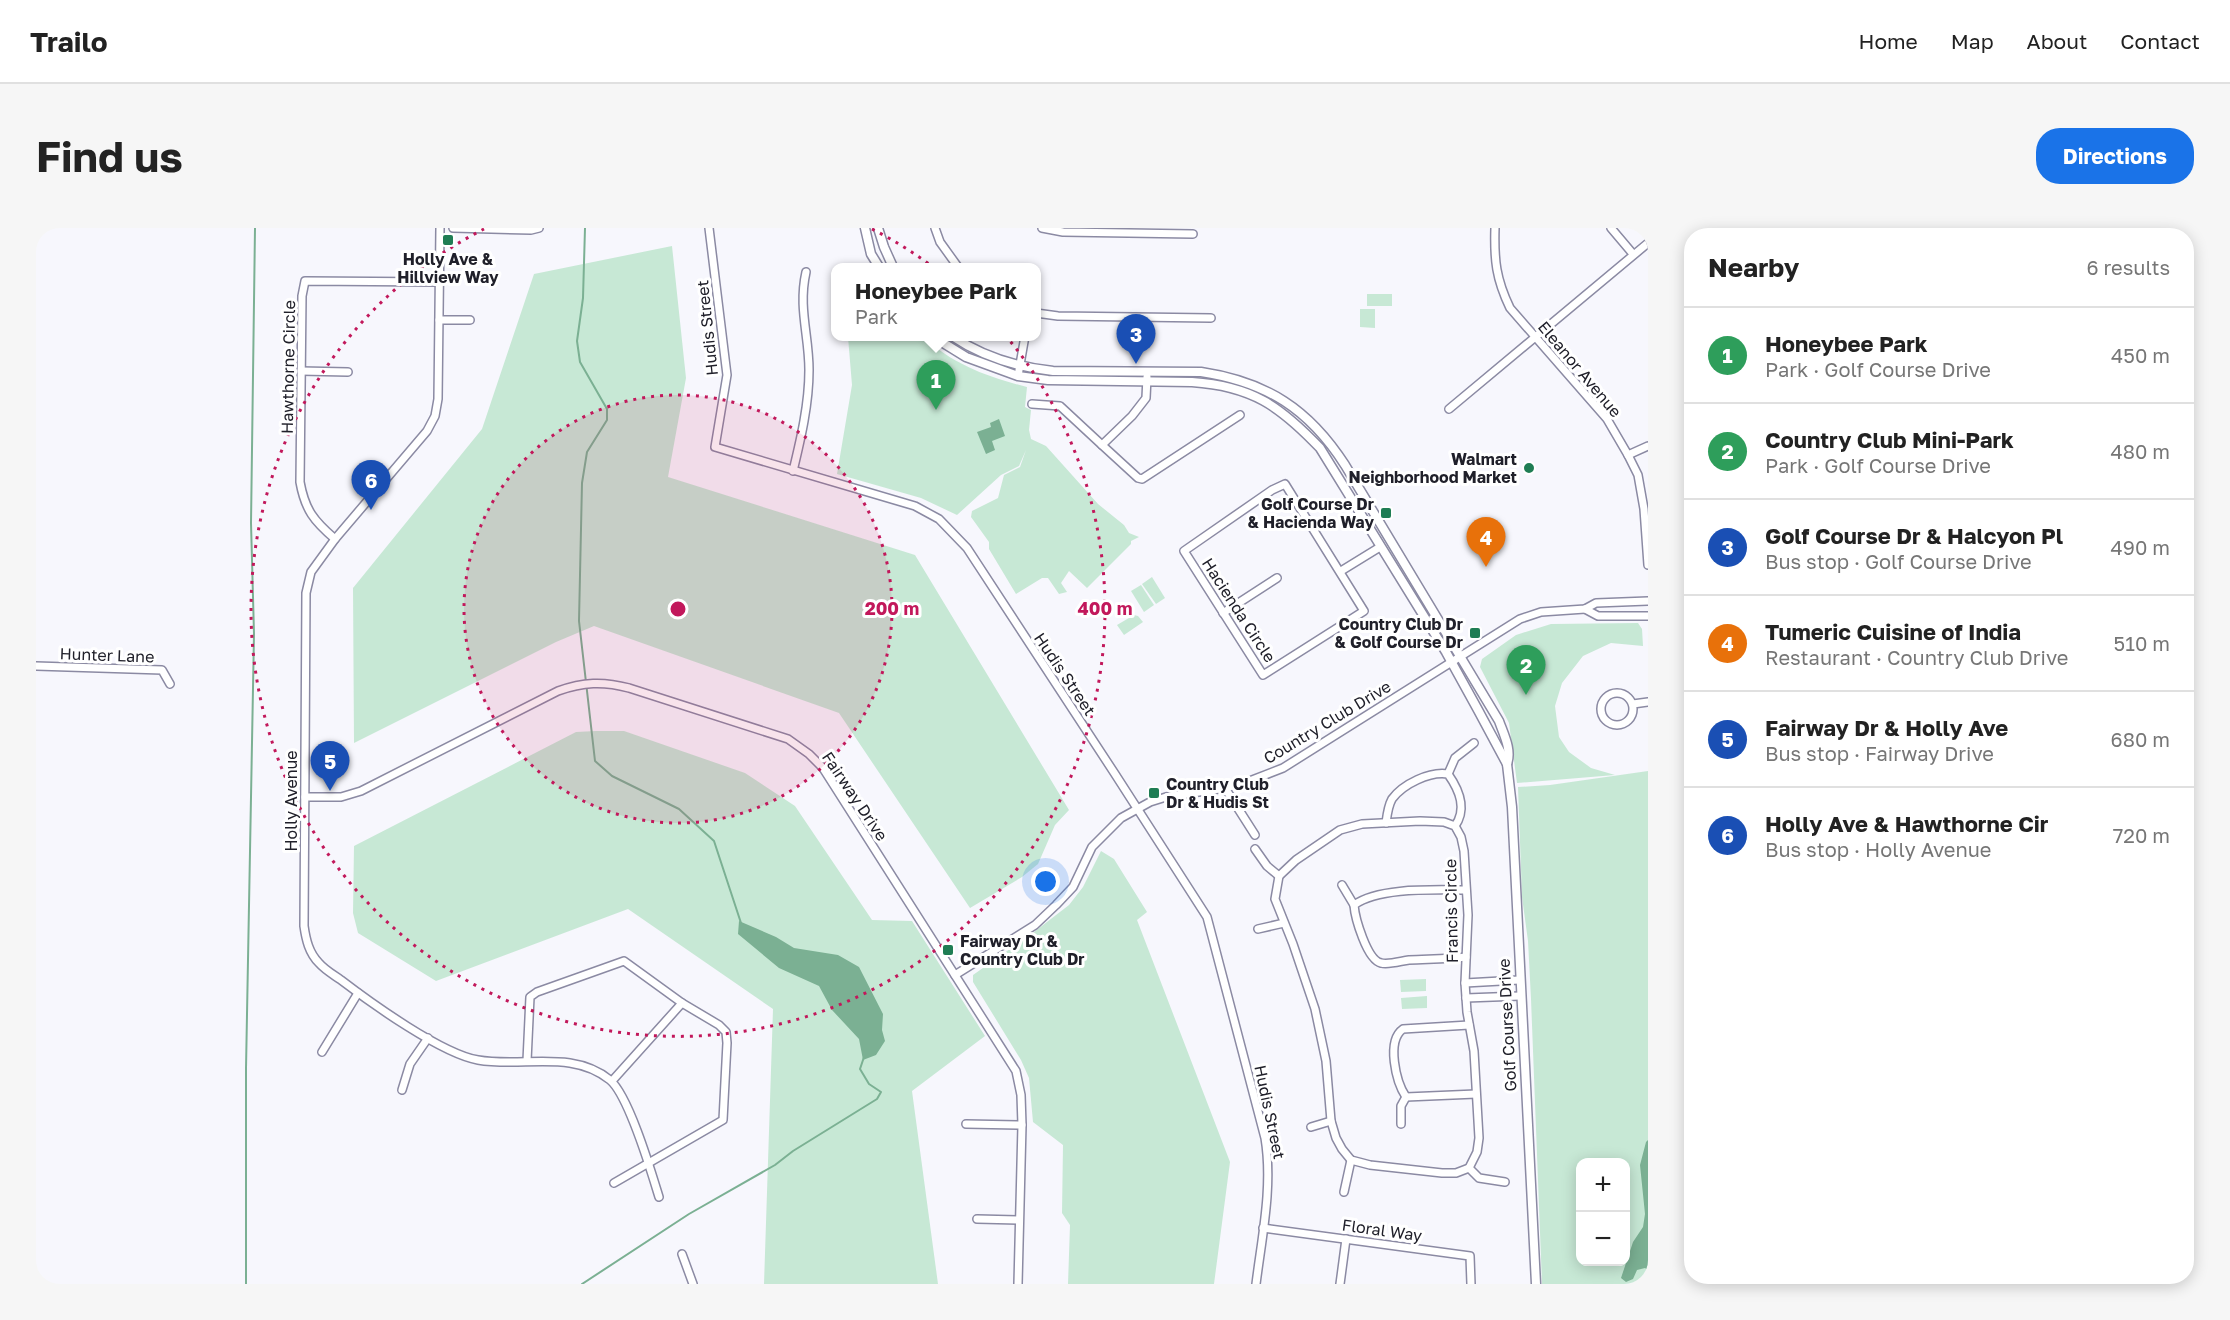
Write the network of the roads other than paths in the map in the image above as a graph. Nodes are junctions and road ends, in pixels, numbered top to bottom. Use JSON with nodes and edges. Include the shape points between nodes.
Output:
{"nodes":[{"id":1,"x":440,"y":228,"type":"edge"},
{"id":2,"x":453,"y":228,"type":"edge"},
{"id":3,"x":539,"y":228,"type":"edge"},
{"id":4,"x":709,"y":228,"type":"edge"},
{"id":5,"x":865,"y":228,"type":"edge"},
{"id":6,"x":878,"y":228,"type":"edge"},
{"id":7,"x":935,"y":228,"type":"edge"},
{"id":8,"x":1042,"y":228,"type":"edge"},
{"id":9,"x":1495,"y":228,"type":"edge"},
{"id":10,"x":1611,"y":228,"type":"edge"},
{"id":11,"x":1193,"y":234,"type":"dead end"},
{"id":12,"x":1648,"y":243,"type":"edge"},
{"id":13,"x":1633,"y":254,"type":"junction"},
{"id":14,"x":877,"y":263,"type":"edge"},
{"id":15,"x":891,"y":263,"type":"edge"},
{"id":16,"x":955,"y":263,"type":"edge"},
{"id":17,"x":806,"y":272,"type":"dead end"},
{"id":18,"x":440,"y":282,"type":"junction"},
{"id":19,"x":1041,"y":314,"type":"edge"},
{"id":20,"x":1211,"y":318,"type":"dead end"},
{"id":21,"x":439,"y":320,"type":"junction"},
{"id":22,"x":470,"y":320,"type":"dead end"},
{"id":23,"x":1535,"y":337,"type":"junction"},
{"id":24,"x":940,"y":341,"type":"edge"},
{"id":25,"x":960,"y":341,"type":"edge"},
{"id":26,"x":1024,"y":341,"type":"edge"},
{"id":27,"x":1020,"y":366,"type":"junction"},
{"id":28,"x":302,"y":371,"type":"junction"},
{"id":29,"x":1148,"y":371,"type":"junction"},
{"id":30,"x":348,"y":372,"type":"dead end"},
{"id":31,"x":1018,"y":376,"type":"junction"},
{"id":32,"x":1147,"y":381,"type":"junction"},
{"id":33,"x":1032,"y":404,"type":"dead end"},
{"id":34,"x":1449,"y":409,"type":"dead end"},
{"id":35,"x":1240,"y":415,"type":"dead end"},
{"id":36,"x":1102,"y":445,"type":"junction"},
{"id":37,"x":1648,"y":446,"type":"edge"},
{"id":38,"x":1628,"y":455,"type":"junction"},
{"id":39,"x":793,"y":471,"type":"junction"},
{"id":40,"x":335,"y":539,"type":"junction"},
{"id":41,"x":1380,"y":547,"type":"junction"},
{"id":42,"x":1648,"y":566,"type":"edge"},
{"id":43,"x":1341,"y":571,"type":"junction"},
{"id":44,"x":1277,"y":578,"type":"dead end"},
{"id":45,"x":1648,"y":601,"type":"edge"},
{"id":46,"x":1585,"y":609,"type":"junction"},
{"id":47,"x":1223,"y":613,"type":"junction"},
{"id":48,"x":1648,"y":616,"type":"edge"},
{"id":49,"x":1461,"y":656,"type":"junction"},
{"id":50,"x":1452,"y":662,"type":"junction"},
{"id":51,"x":36,"y":666,"type":"edge"},
{"id":52,"x":170,"y":684,"type":"dead end"},
{"id":53,"x":1648,"y":702,"type":"edge"},
{"id":54,"x":1633,"y":704,"type":"junction"},
{"id":55,"x":1474,"y":743,"type":"dead end"},
{"id":56,"x":1507,"y":764,"type":"junction"},
{"id":57,"x":1448,"y":774,"type":"junction"},
{"id":58,"x":1225,"y":788,"type":"junction"},
{"id":59,"x":305,"y":797,"type":"junction"},
{"id":60,"x":1138,"y":809,"type":"junction"},
{"id":61,"x":1386,"y":823,"type":"junction"},
{"id":62,"x":1455,"y":826,"type":"junction"},
{"id":63,"x":1255,"y":835,"type":"dead end"},
{"id":64,"x":1255,"y":849,"type":"dead end"},
{"id":65,"x":1279,"y":876,"type":"junction"},
{"id":66,"x":1342,"y":885,"type":"dead end"},
{"id":67,"x":1466,"y":890,"type":"junction"},
{"id":68,"x":1354,"y":905,"type":"junction"},
{"id":69,"x":1284,"y":923,"type":"junction"},
{"id":70,"x":1258,"y":929,"type":"dead end"},
{"id":71,"x":1466,"y":957,"type":"junction"},
{"id":72,"x":955,"y":975,"type":"junction"},
{"id":73,"x":1519,"y":980,"type":"junction"},
{"id":74,"x":1465,"y":983,"type":"junction"},
{"id":75,"x":358,"y":993,"type":"junction"},
{"id":76,"x":1520,"y":996,"type":"junction"},
{"id":77,"x":1466,"y":998,"type":"junction"},
{"id":78,"x":682,"y":1003,"type":"junction"},
{"id":79,"x":1469,"y":1025,"type":"junction"},
{"id":80,"x":428,"y":1038,"type":"junction"},
{"id":81,"x":322,"y":1052,"type":"dead end"},
{"id":82,"x":527,"y":1061,"type":"junction"},
{"id":83,"x":612,"y":1081,"type":"junction"},
{"id":84,"x":402,"y":1090,"type":"dead end"},
{"id":85,"x":1476,"y":1094,"type":"junction"},
{"id":86,"x":1406,"y":1098,"type":"junction"},
{"id":87,"x":1331,"y":1121,"type":"junction"},
{"id":88,"x":966,"y":1124,"type":"dead end"},
{"id":89,"x":1401,"y":1124,"type":"dead end"},
{"id":90,"x":1022,"y":1125,"type":"junction"},
{"id":91,"x":1311,"y":1127,"type":"dead end"},
{"id":92,"x":1351,"y":1160,"type":"junction"},
{"id":93,"x":648,"y":1164,"type":"junction"},
{"id":94,"x":1469,"y":1168,"type":"junction"},
{"id":95,"x":1505,"y":1182,"type":"dead end"},
{"id":96,"x":614,"y":1183,"type":"dead end"},
{"id":97,"x":1344,"y":1192,"type":"dead end"},
{"id":98,"x":659,"y":1197,"type":"dead end"},
{"id":99,"x":977,"y":1219,"type":"dead end"},
{"id":100,"x":1019,"y":1220,"type":"junction"},
{"id":101,"x":1263,"y":1228,"type":"junction"},
{"id":102,"x":1346,"y":1239,"type":"junction"},
{"id":103,"x":682,"y":1254,"type":"dead end"},
{"id":104,"x":693,"y":1284,"type":"edge"},
{"id":105,"x":1018,"y":1284,"type":"edge"},
{"id":106,"x":1256,"y":1284,"type":"edge"},
{"id":107,"x":1340,"y":1284,"type":"edge"},
{"id":108,"x":1471,"y":1284,"type":"edge"},
{"id":109,"x":1536,"y":1284,"type":"edge"}],
"edges":[{"from":1,"to":18,"type":"street","name":"Holly Avenue"},
{"from":2,"to":3,"type":"street"},
{"from":4,"to":39,"type":"street","name":"Hudis Street","via":[[727,375],[715,447]]},
{"from":5,"to":14,"type":"street"},
{"from":6,"to":15,"type":"street"},
{"from":7,"to":16,"type":"street"},
{"from":8,"to":11,"type":"street","via":[[1063,232]]},
{"from":9,"to":23,"type":"street","name":"Eleanor Avenue","via":[[1500,287],[1510,308]]},
{"from":10,"to":13,"type":"street"},
{"from":12,"to":13,"type":"street"},
{"from":13,"to":23,"type":"street"},
{"from":17,"to":39,"type":"street","via":[[801,293],[808,383]]},
{"from":18,"to":21,"type":"street","name":"Holly Avenue"},
{"from":18,"to":28,"type":"street","name":"Hawthorne Circle","via":[[305,281]]},
{"from":19,"to":20,"type":"street"},
{"from":21,"to":22,"type":"street"},
{"from":21,"to":40,"type":"street","name":"Holly Avenue","via":[[435,416],[427,431]]},
{"from":23,"to":34,"type":"street"},
{"from":23,"to":38,"type":"street","name":"Eleanor Avenue","via":[[1607,419]]},
{"from":24,"to":31,"type":"street","name":"Golf Course Drive","via":[[966,357]]},
{"from":25,"to":27,"type":"street","name":"Golf Course Drive","via":[[984,355]]},
{"from":26,"to":27,"type":"street"},
{"from":27,"to":29,"type":"street","name":"Golf Course Drive","via":[[1053,371]]},
{"from":27,"to":31,"type":"street"},
{"from":28,"to":30,"type":"street"},
{"from":28,"to":40,"type":"street","name":"Hawthorne Circle","via":[[303,501],[311,516]]},
{"from":29,"to":32,"type":"street"},
{"from":29,"to":49,"type":"street","name":"Golf Course Drive","via":[[1201,372],[1241,380],[1283,399],[1310,419],[1335,449]]},
{"from":31,"to":32,"type":"street","name":"Golf Course Drive"},
{"from":32,"to":36,"type":"street","via":[[1146,398]]},
{"from":32,"to":41,"type":"street","name":"Golf Course Drive","via":[[1235,388],[1293,420],[1320,448]]},
{"from":33,"to":36,"type":"street","via":[[1060,406]]},
{"from":35,"to":36,"type":"street","via":[[1142,479]]},
{"from":37,"to":38,"type":"street"},
{"from":38,"to":42,"type":"street","name":"Eleanor Avenue","via":[[1638,475]]},
{"from":39,"to":60,"type":"street","name":"Hudis Street","via":[[915,506],[939,519],[967,548]]},
{"from":40,"to":59,"type":"street","name":"Holly Avenue","via":[[311,572],[306,593]]},
{"from":41,"to":43,"type":"street"},
{"from":41,"to":50,"type":"street","name":"Golf Course Drive"},
{"from":43,"to":47,"type":"street","name":"Hacienda Circle","via":[[1364,611],[1263,675]]},
{"from":43,"to":47,"type":"street","name":"Hacienda Circle","via":[[1285,484],[1184,551]]},
{"from":44,"to":47,"type":"street"},
{"from":45,"to":46,"type":"street","name":"Country Club Drive","via":[[1596,603]]},
{"from":46,"to":48,"type":"street","name":"Country Club Drive","via":[[1598,616]]},
{"from":46,"to":49,"type":"street","name":"Country Club Drive","via":[[1541,612],[1520,619]]},
{"from":49,"to":50,"type":"street","name":"Country Club Drive"},
{"from":49,"to":56,"type":"street","name":"Golf Course Drive","via":[[1499,721],[1510,757]]},
{"from":50,"to":56,"type":"street","name":"Golf Course Drive"},
{"from":50,"to":58,"type":"street","name":"Country Club Drive","via":[[1282,768]]},
{"from":51,"to":52,"type":"street","name":"Hunter Lane","via":[[162,670]]},
{"from":53,"to":54,"type":"street"},
{"from":54,"to":54,"type":"street","via":[[1625,695],[1614,693],[1604,700],[1602,713],[1609,723],[1622,725],[1632,717]]},
{"from":55,"to":57,"type":"street","via":[[1455,758]]},
{"from":56,"to":73,"type":"street","name":"Golf Course Drive"},
{"from":57,"to":61,"type":"street","via":[[1426,775],[1398,793],[1391,801]]},
{"from":57,"to":62,"type":"street","via":[[1458,792],[1462,812]]},
{"from":58,"to":60,"type":"street","name":"Country Club Drive","via":[[1166,797]]},
{"from":58,"to":63,"type":"street"},
{"from":59,"to":72,"type":"street","name":"Fairway Drive","via":[[341,797],[361,791],[558,691],[593,682],[611,683],[788,740],[809,754],[823,768]]},
{"from":59,"to":75,"type":"street","name":"Holly Avenue","via":[[306,940],[320,964]]},
{"from":60,"to":72,"type":"street","name":"Country Club Drive","via":[[1092,847],[1073,887],[1035,925]]},
{"from":60,"to":101,"type":"street","name":"Hudis Street","via":[[1207,917],[1269,1160]]},
{"from":61,"to":62,"type":"street","via":[[1420,820]]},
{"from":61,"to":65,"type":"street","via":[[1340,830]]},
{"from":62,"to":67,"type":"street","name":"Francis Circle","via":[[1464,851]]},
{"from":64,"to":65,"type":"street"},
{"from":65,"to":69,"type":"street","via":[[1275,899]]},
{"from":66,"to":68,"type":"street"},
{"from":67,"to":68,"type":"street","via":[[1378,895]]},
{"from":67,"to":71,"type":"street","name":"Francis Circle"},
{"from":68,"to":71,"type":"street","via":[[1368,951],[1382,964]]},
{"from":69,"to":70,"type":"street"},
{"from":69,"to":87,"type":"street","via":[[1315,1009],[1326,1061]]},
{"from":71,"to":74,"type":"street","name":"Francis Circle"},
{"from":72,"to":90,"type":"street","name":"Fairway Drive","via":[[1016,1071]]},
{"from":73,"to":74,"type":"street"},
{"from":73,"to":76,"type":"street","name":"Golf Course Drive"},
{"from":74,"to":77,"type":"street","name":"Francis Circle"},
{"from":75,"to":80,"type":"street","name":"Holly Avenue"},
{"from":75,"to":81,"type":"street"},
{"from":76,"to":77,"type":"street"},
{"from":76,"to":109,"type":"street","name":"Golf Course Drive"},
{"from":77,"to":79,"type":"street","name":"Francis Circle"},
{"from":78,"to":82,"type":"street","via":[[624,962],[547,989],[530,997]]},
{"from":78,"to":83,"type":"street"},
{"from":78,"to":93,"type":"street","via":[[726,1032],[723,1120]]},
{"from":79,"to":85,"type":"street","name":"Francis Circle"},
{"from":79,"to":86,"type":"street","via":[[1403,1029],[1397,1033],[1393,1044],[1399,1087]]},
{"from":80,"to":82,"type":"street","name":"Holly Avenue","via":[[479,1060]]},
{"from":80,"to":84,"type":"street","via":[[410,1064]]},
{"from":82,"to":83,"type":"street","name":"Holly Avenue","via":[[590,1066]]},
{"from":83,"to":93,"type":"street","name":"Holly Avenue","via":[[627,1108]]},
{"from":85,"to":86,"type":"street"},
{"from":85,"to":94,"type":"street","name":"Francis Circle","via":[[1479,1138]]},
{"from":86,"to":89,"type":"street","via":[[1401,1106]]},
{"from":87,"to":91,"type":"street"},
{"from":87,"to":92,"type":"street","via":[[1336,1138]]},
{"from":88,"to":90,"type":"street"},
{"from":90,"to":100,"type":"street","name":"Fairway Drive"},
{"from":92,"to":94,"type":"street","via":[[1443,1173]]},
{"from":92,"to":97,"type":"street"},
{"from":93,"to":96,"type":"street"},
{"from":93,"to":98,"type":"street","name":"Holly Avenue"},
{"from":94,"to":95,"type":"street","via":[[1479,1178]]},
{"from":99,"to":100,"type":"street"},
{"from":100,"to":105,"type":"street","name":"Fairway Drive"},
{"from":101,"to":102,"type":"street","name":"Floral Way"},
{"from":101,"to":106,"type":"street","name":"Hudis Street"},
{"from":102,"to":107,"type":"street"},
{"from":102,"to":108,"type":"street","name":"Floral Way","via":[[1470,1256]]},
{"from":103,"to":104,"type":"street"}]}
